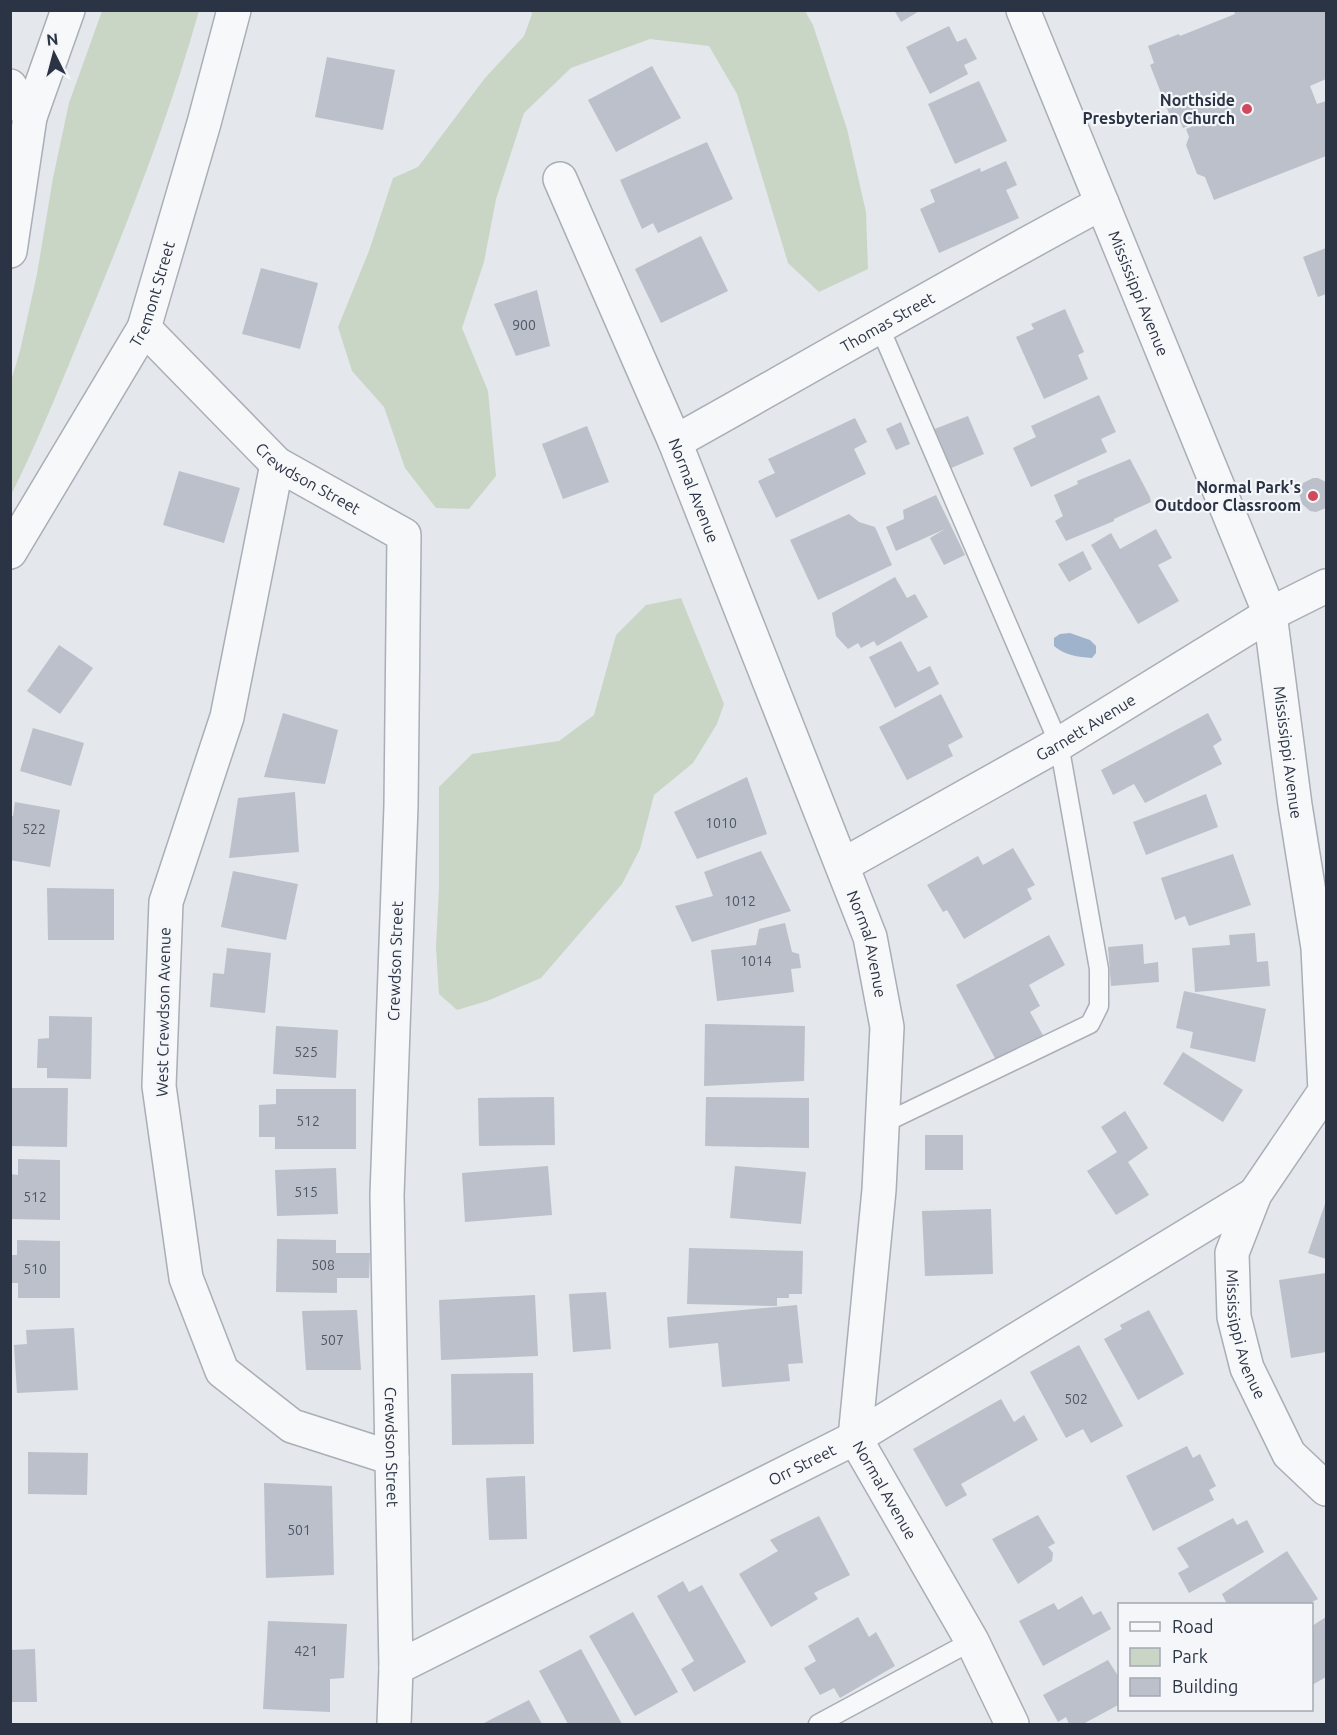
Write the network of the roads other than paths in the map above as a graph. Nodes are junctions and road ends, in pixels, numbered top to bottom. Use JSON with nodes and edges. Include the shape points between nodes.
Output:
{"nodes":[{"id":1,"x":68,"y":10,"type":"edge"},
{"id":2,"x":234,"y":10,"type":"edge"},
{"id":3,"x":1023,"y":10,"type":"edge"},
{"id":4,"x":10,"y":86,"type":"edge"},
{"id":5,"x":20,"y":119,"type":"edge"},
{"id":6,"x":560,"y":179,"type":"dead end"},
{"id":7,"x":1102,"y":203,"type":"junction"},
{"id":8,"x":10,"y":251,"type":"edge"},
{"id":9,"x":144,"y":328,"type":"junction"},
{"id":10,"x":880,"y":328,"type":"junction"},
{"id":11,"x":675,"y":442,"type":"junction"},
{"id":12,"x":277,"y":464,"type":"junction"},
{"id":13,"x":10,"y":552,"type":"edge"},
{"id":14,"x":1326,"y":586,"type":"edge"},
{"id":15,"x":1270,"y":614,"type":"junction"},
{"id":16,"x":1059,"y":744,"type":"junction"},
{"id":17,"x":843,"y":865,"type":"junction"},
{"id":18,"x":1322,"y":950,"type":"edge"},
{"id":19,"x":1326,"y":1091,"type":"edge"},
{"id":20,"x":882,"y":1124,"type":"junction"},
{"id":21,"x":1255,"y":1194,"type":"junction"},
{"id":22,"x":855,"y":1438,"type":"junction"},
{"id":23,"x":392,"y":1458,"type":"junction"},
{"id":24,"x":1326,"y":1489,"type":"edge"},
{"id":25,"x":972,"y":1641,"type":"junction"},
{"id":26,"x":396,"y":1668,"type":"junction"},
{"id":27,"x":394,"y":1725,"type":"edge"},
{"id":28,"x":818,"y":1725,"type":"edge"},
{"id":29,"x":1012,"y":1725,"type":"edge"}],
"edges":[{"from":1,"to":5,"type":"street"},
{"from":2,"to":9,"type":"street","name":"Tremont Street"},
{"from":3,"to":7,"type":"street","name":"Mississippi Avenue"},
{"from":4,"to":5,"type":"street"},
{"from":5,"to":8,"type":"street"},
{"from":6,"to":11,"type":"street","name":"Normal Avenue"},
{"from":7,"to":10,"type":"street","name":"Thomas Street"},
{"from":7,"to":15,"type":"street","name":"Mississippi Avenue"},
{"from":9,"to":12,"type":"street","name":"Crewdson Street"},
{"from":9,"to":13,"type":"street","name":"Tremont Street"},
{"from":10,"to":11,"type":"street","name":"Thomas Street"},
{"from":10,"to":16,"type":"lane"},
{"from":11,"to":17,"type":"street","name":"Normal Avenue"},
{"from":12,"to":23,"type":"street","name":"Crewdson Street","via":[[405,535],[401,806],[387,1195]]},
{"from":12,"to":23,"type":"street","name":"West Crewdson Avenue","via":[[226,717],[166,902],[159,1086],[186,1278],[222,1371],[291,1426]]},
{"from":14,"to":15,"type":"street","name":"Garnett Avenue"},
{"from":15,"to":16,"type":"street","name":"Garnett Avenue"},
{"from":15,"to":18,"type":"street","name":"Mississippi Avenue","via":[[1295,805]]},
{"from":16,"to":17,"type":"street","name":"Garnett Avenue"},
{"from":16,"to":20,"type":"lane","via":[[1099,969],[1099,1006],[1090,1024]]},
{"from":17,"to":20,"type":"street","name":"Normal Avenue","via":[[870,937],[887,1027]]},
{"from":18,"to":19,"type":"street","name":"Mississippi Avenue"},
{"from":19,"to":21,"type":"street","name":"Mississippi Avenue"},
{"from":20,"to":22,"type":"street","name":"Normal Avenue"},
{"from":21,"to":22,"type":"street","name":"Orr Street"},
{"from":21,"to":24,"type":"street","name":"Mississippi Avenue","via":[[1232,1253],[1234,1317],[1247,1368],[1289,1454]]},
{"from":22,"to":25,"type":"street","name":"Normal Avenue"},
{"from":22,"to":26,"type":"street","name":"Orr Street"},
{"from":23,"to":26,"type":"street","name":"Crewdson Street"},
{"from":25,"to":28,"type":"lane"},
{"from":25,"to":29,"type":"street","name":"Normal Avenue"},
{"from":26,"to":27,"type":"street","name":"Crewdson Street"}]}
